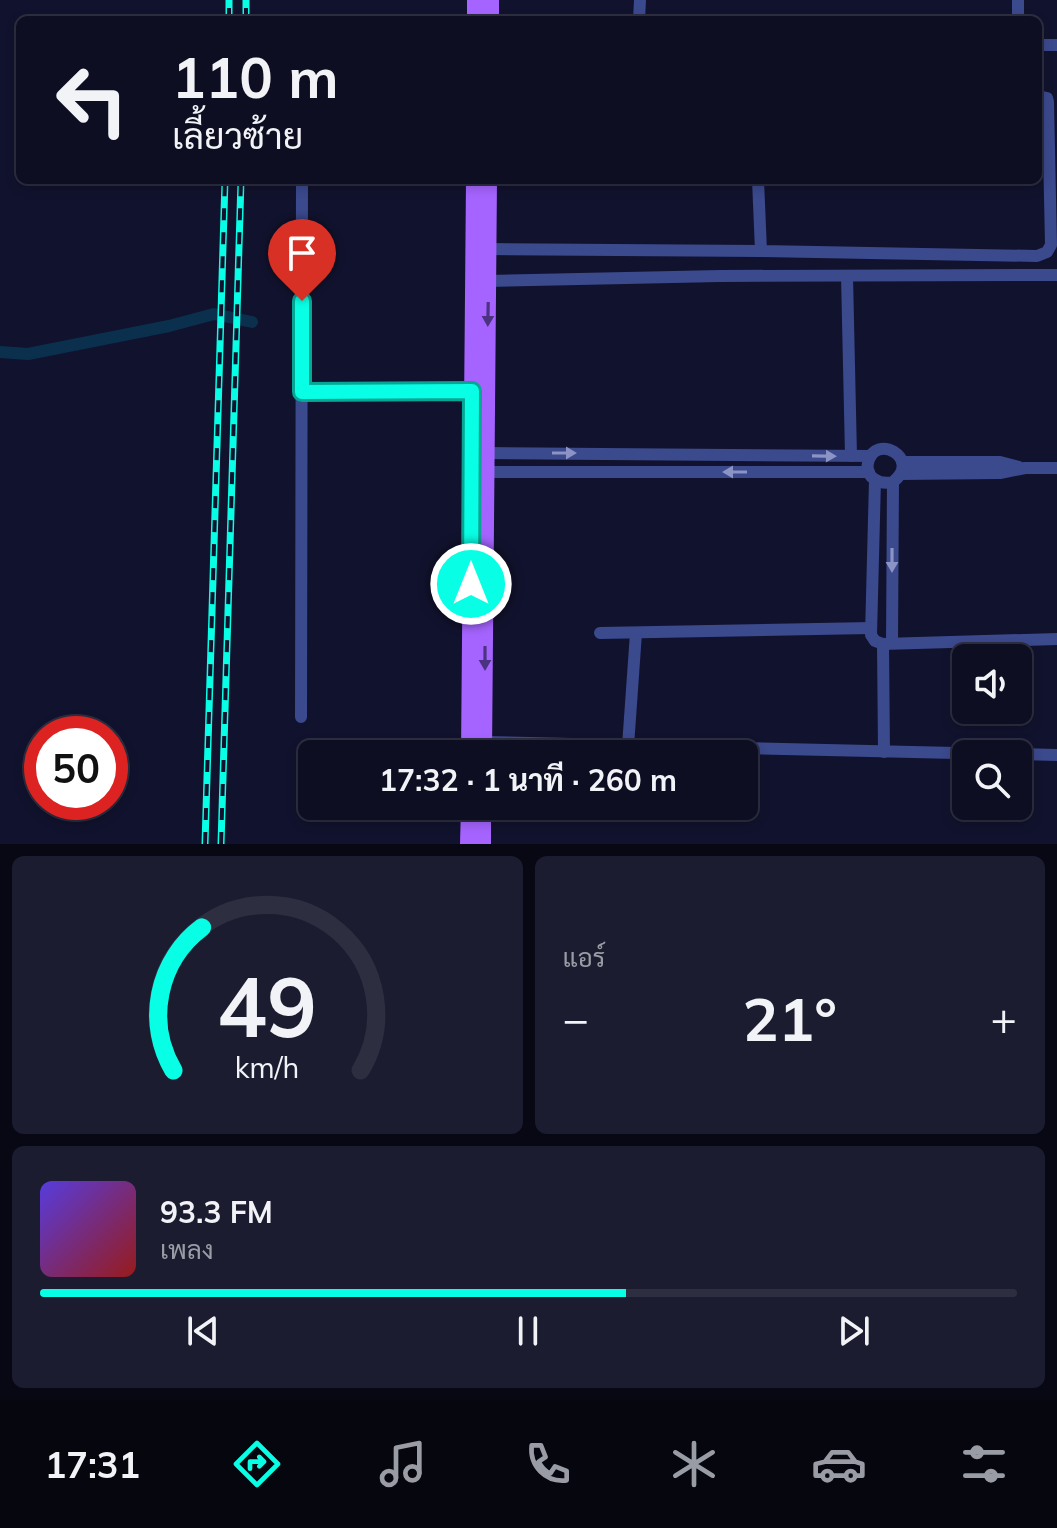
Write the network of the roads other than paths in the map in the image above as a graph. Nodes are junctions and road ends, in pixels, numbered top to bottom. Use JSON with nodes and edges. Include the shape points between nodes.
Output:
{"nodes":[{"id":1,"x":1042,"y":97,"type":"edge"},
{"id":2,"x":302,"y":184,"type":"edge"},
{"id":3,"x":474,"y":184,"type":"edge"},
{"id":4,"x":489,"y":184,"type":"edge"},
{"id":5,"x":758,"y":184,"type":"edge"},
{"id":6,"x":488,"y":249,"type":"junction"},
{"id":7,"x":761,"y":251,"type":"junction"},
{"id":8,"x":1057,"y":275,"type":"edge"},
{"id":9,"x":847,"y":276,"type":"junction"},
{"id":10,"x":488,"y":281,"type":"junction"},
{"id":11,"x":472,"y":391,"type":"junction"},
{"id":12,"x":302,"y":392,"type":"junction"},
{"id":13,"x":479,"y":453,"type":"junction"},
{"id":14,"x":851,"y":456,"type":"junction"},
{"id":15,"x":871,"y":456,"type":"junction"},
{"id":16,"x":1057,"y":468,"type":"edge"},
{"id":17,"x":479,"y":472,"type":"junction"},
{"id":18,"x":899,"y":473,"type":"junction"},
{"id":19,"x":872,"y":476,"type":"junction"},
{"id":20,"x":871,"y":631,"type":"junction"},
{"id":21,"x":600,"y":633,"type":"dead end"},
{"id":22,"x":636,"y":633,"type":"junction"},
{"id":23,"x":1057,"y":639,"type":"edge"},
{"id":24,"x":887,"y":644,"type":"junction"},
{"id":25,"x":301,"y":717,"type":"dead end"},
{"id":26,"x":469,"y":740,"type":"edge"},
{"id":27,"x":484,"y":740,"type":"edge"},
{"id":28,"x":628,"y":740,"type":"edge"},
{"id":29,"x":758,"y":749,"type":"edge"},
{"id":30,"x":884,"y":752,"type":"junction"},
{"id":31,"x":952,"y":753,"type":"edge"},
{"id":32,"x":1032,"y":754,"type":"edge"},
{"id":33,"x":1057,"y":755,"type":"edge"},
{"id":34,"x":469,"y":820,"type":"edge"},
{"id":35,"x":483,"y":820,"type":"edge"},
{"id":36,"x":468,"y":844,"type":"edge"},
{"id":37,"x":483,"y":844,"type":"edge"}],
"edges":[{"from":1,"to":7,"type":"lane","via":[[1048,102],[1047,252],[1037,256]]},
{"from":2,"to":12,"type":"lane"},
{"from":3,"to":11,"type":"main road"},
{"from":4,"to":6,"type":"main road"},
{"from":5,"to":7,"type":"lane"},
{"from":6,"to":7,"type":"lane"},
{"from":6,"to":10,"type":"main road"},
{"from":8,"to":9,"type":"lane"},
{"from":9,"to":10,"type":"lane"},
{"from":9,"to":14,"type":"lane"},
{"from":10,"to":13,"type":"main road","one_way":true},
{"from":11,"to":12,"type":"lane"},
{"from":11,"to":13,"type":"main road"},
{"from":12,"to":25,"type":"lane"},
{"from":13,"to":14,"type":"lane","one_way":true},
{"from":13,"to":17,"type":"main road"},
{"from":14,"to":15,"type":"lane"},
{"from":15,"to":18,"type":"lane","via":[[886,448],[896,452]]},
{"from":15,"to":19,"type":"lane"},
{"from":16,"to":18,"type":"lane","via":[[1000,462]]},
{"from":19,"to":17,"type":"lane","one_way":true},
{"from":17,"to":26,"type":"main road"},
{"from":17,"to":27,"type":"main road","one_way":true},
{"from":18,"to":19,"type":"lane","via":[[881,483]]},
{"from":18,"to":24,"type":"lane","one_way":true},
{"from":19,"to":20,"type":"lane"},
{"from":20,"to":22,"type":"lane"},
{"from":20,"to":24,"type":"lane","via":[[875,641]]},
{"from":21,"to":22,"type":"lane"},
{"from":22,"to":28,"type":"lane"},
{"from":23,"to":24,"type":"lane"},
{"from":24,"to":30,"type":"lane"},
{"from":29,"to":30,"type":"lane"},
{"from":30,"to":31,"type":"lane"},
{"from":32,"to":33,"type":"lane"},
{"from":34,"to":36,"type":"main road"},
{"from":35,"to":37,"type":"main road"}]}
